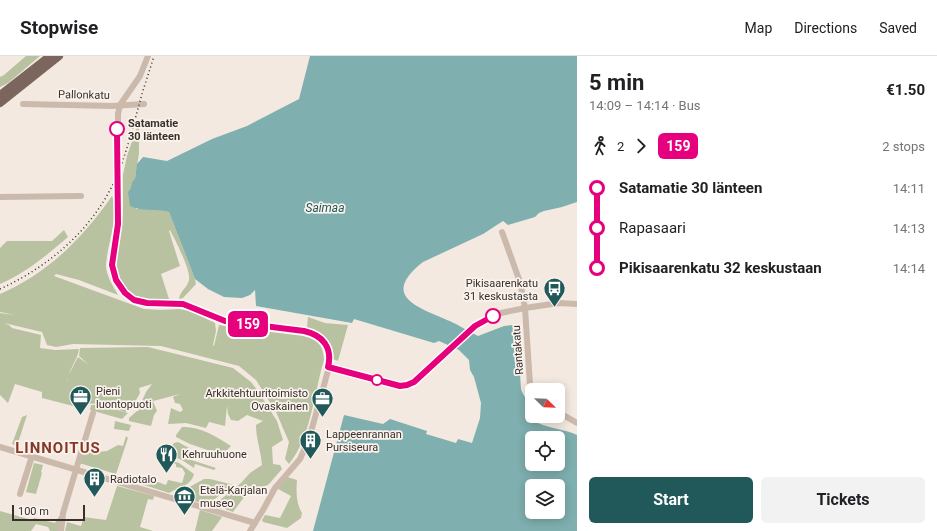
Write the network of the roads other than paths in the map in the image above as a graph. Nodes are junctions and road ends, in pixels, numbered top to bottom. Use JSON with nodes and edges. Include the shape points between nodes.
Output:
{"nodes":[{"id":1,"x":50,"y":56,"type":"edge"},
{"id":2,"x":59,"y":56,"type":"edge"},
{"id":3,"x":148,"y":56,"type":"edge"},
{"id":4,"x":0,"y":95,"type":"edge"},
{"id":5,"x":0,"y":103,"type":"edge"},
{"id":6,"x":23,"y":104,"type":"dead end"},
{"id":7,"x":144,"y":104,"type":"dead end"},
{"id":8,"x":120,"y":105,"type":"junction"},
{"id":9,"x":81,"y":196,"type":"dead end"},
{"id":10,"x":0,"y":197,"type":"edge"},
{"id":11,"x":502,"y":232,"type":"dead end"},
{"id":12,"x":577,"y":304,"type":"edge"},
{"id":13,"x":525,"y":308,"type":"junction"},
{"id":14,"x":328,"y":367,"type":"junction"},
{"id":15,"x":531,"y":383,"type":"edge"},
{"id":16,"x":93,"y":413,"type":"dead end"},
{"id":17,"x":565,"y":416,"type":"edge"},
{"id":18,"x":577,"y":423,"type":"edge"},
{"id":19,"x":0,"y":447,"type":"edge"},
{"id":20,"x":32,"y":456,"type":"junction"},
{"id":21,"x":76,"y":469,"type":"junction"},
{"id":22,"x":20,"y":494,"type":"dead end"},
{"id":23,"x":255,"y":523,"type":"junction"},
{"id":24,"x":60,"y":531,"type":"edge"},
{"id":25,"x":250,"y":531,"type":"edge"}],
"edges":[{"from":1,"to":4,"type":"main road"},
{"from":2,"to":5,"type":"main road"},
{"from":3,"to":8,"type":"street","via":[[140,76]]},
{"from":6,"to":8,"type":"street","name":"Pallonkatu"},
{"from":7,"to":8,"type":"street","name":"Pallonkatu"},
{"from":8,"to":14,"type":"street","via":[[117,123],[118,224],[112,265],[120,288],[130,297],[143,302],[183,304],[225,321],[312,333],[327,345],[330,358]]},
{"from":9,"to":10,"type":"street"},
{"from":11,"to":13,"type":"street","name":"Rantakatu","via":[[520,282]]},
{"from":12,"to":13,"type":"street","via":[[559,303]]},
{"from":13,"to":14,"type":"street","via":[[496,314],[475,326],[414,382],[407,385]]},
{"from":13,"to":15,"type":"street","name":"Rantakatu"},
{"from":14,"to":23,"type":"street","via":[[305,450],[275,488]]},
{"from":16,"to":21,"type":"street"},
{"from":17,"to":18,"type":"street"},
{"from":19,"to":20,"type":"street"},
{"from":20,"to":21,"type":"street"},
{"from":20,"to":22,"type":"street"},
{"from":21,"to":23,"type":"street"},
{"from":21,"to":24,"type":"street"},
{"from":23,"to":25,"type":"street"}]}
